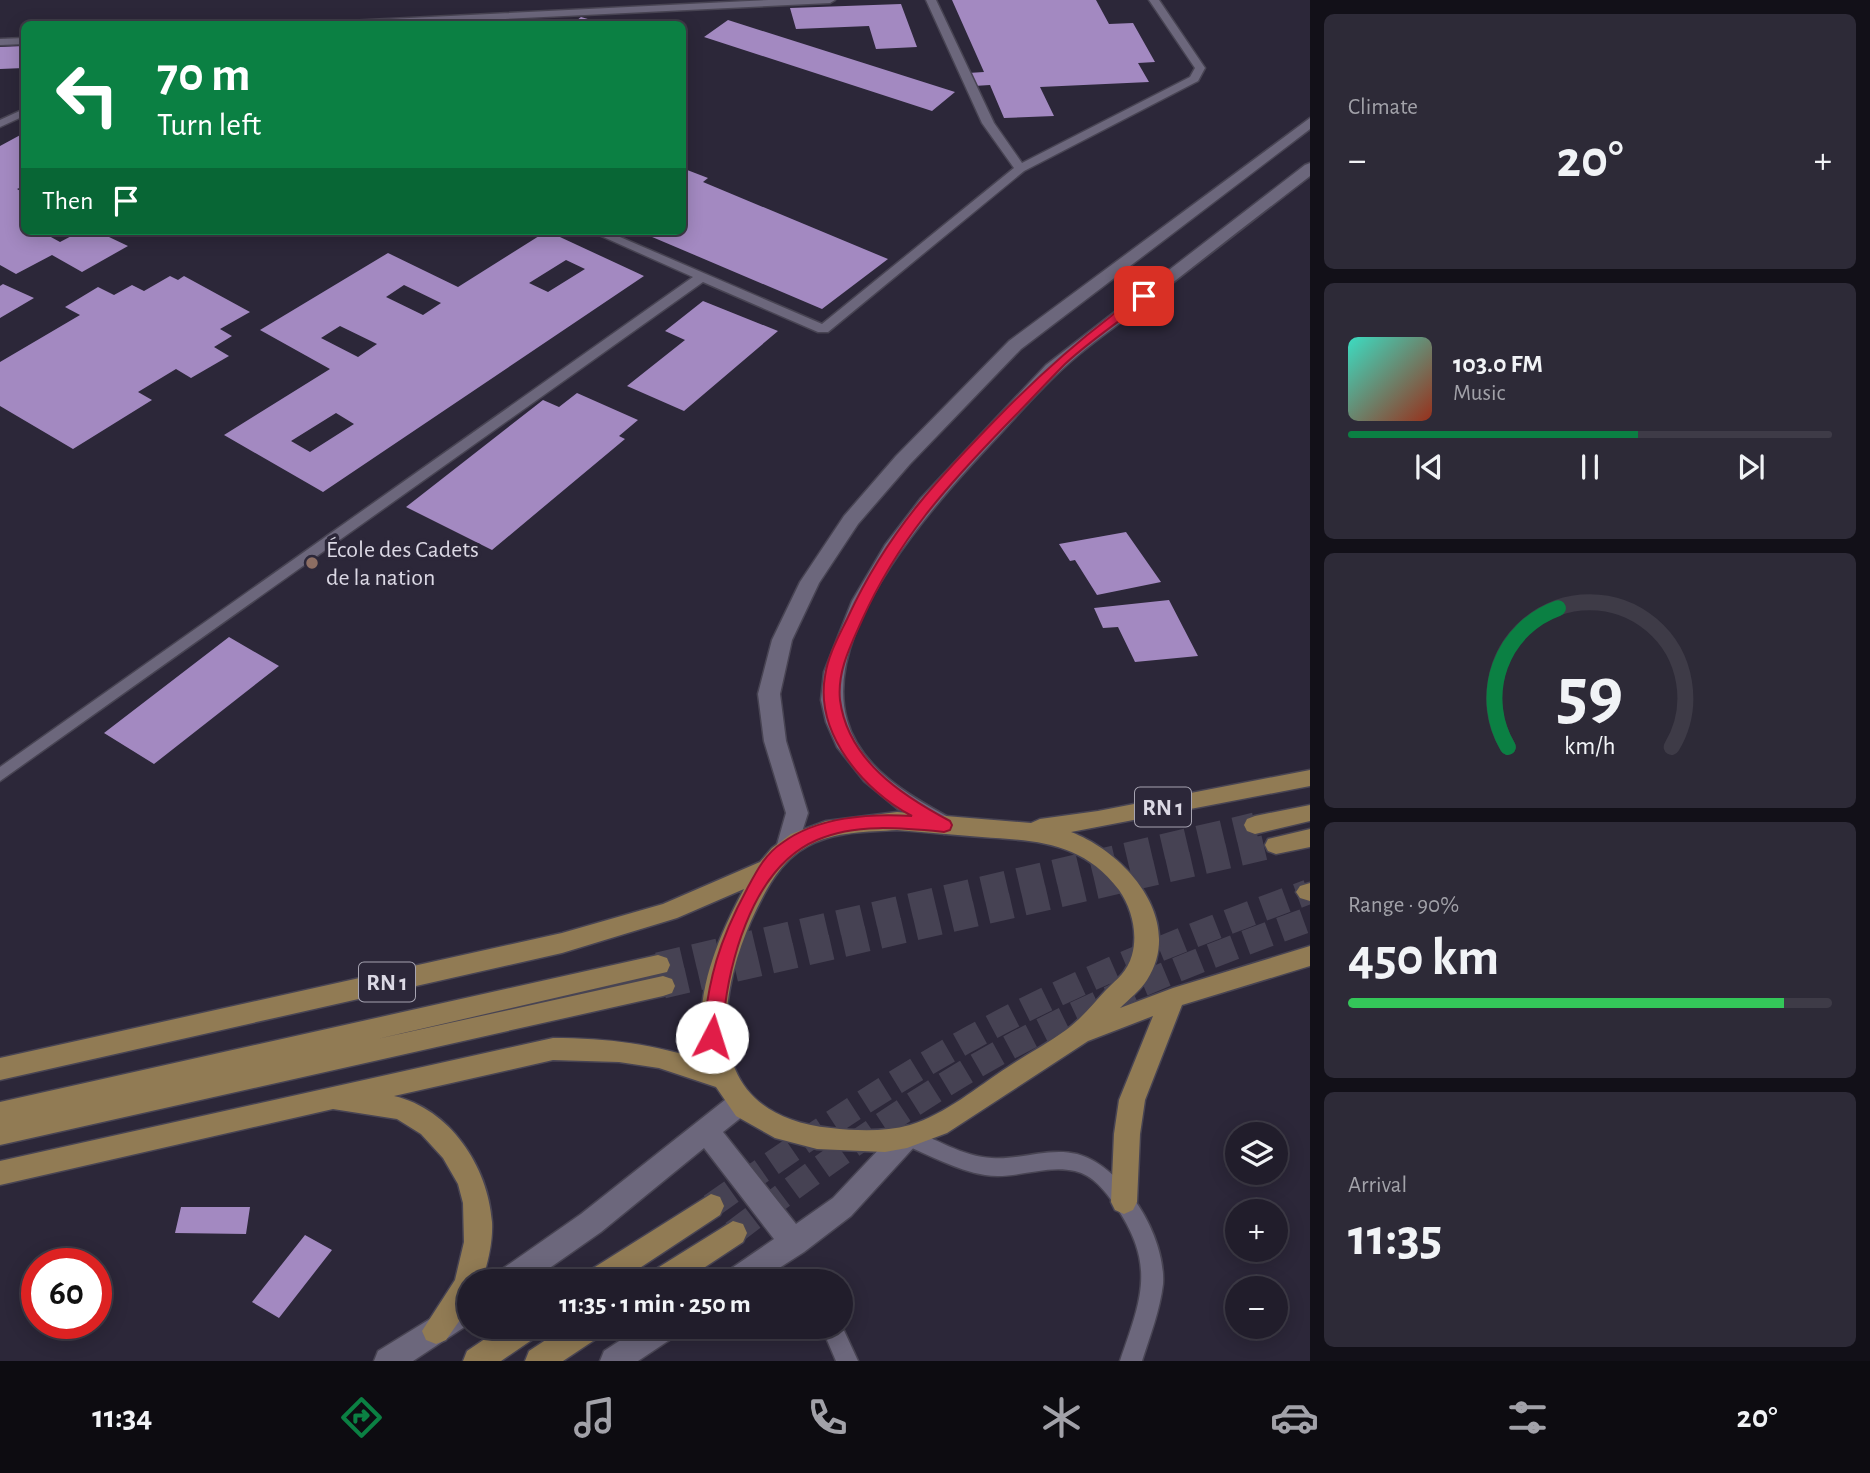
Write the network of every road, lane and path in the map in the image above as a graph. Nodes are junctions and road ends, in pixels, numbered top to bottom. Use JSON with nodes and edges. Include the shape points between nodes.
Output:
{"nodes":[{"id":1,"x":830,"y":0,"type":"edge"},
{"id":2,"x":930,"y":0,"type":"edge"},
{"id":3,"x":1154,"y":0,"type":"edge"},
{"id":4,"x":409,"y":21,"type":"edge"},
{"id":5,"x":21,"y":41,"type":"edge"},
{"id":6,"x":0,"y":42,"type":"edge"},
{"id":7,"x":21,"y":114,"type":"edge"},
{"id":8,"x":1310,"y":121,"type":"edge"},
{"id":9,"x":0,"y":124,"type":"edge"},
{"id":10,"x":1310,"y":168,"type":"edge"},
{"id":11,"x":1020,"y":169,"type":"junction"},
{"id":12,"x":605,"y":235,"type":"edge"},
{"id":13,"x":702,"y":277,"type":"junction"},
{"id":14,"x":0,"y":775,"type":"edge"},
{"id":15,"x":1310,"y":778,"type":"edge"},
{"id":16,"x":1310,"y":813,"type":"edge"},
{"id":17,"x":944,"y":825,"type":"junction"},
{"id":18,"x":1255,"y":825,"type":"tunnel mouth"},
{"id":19,"x":1015,"y":831,"type":"junction"},
{"id":20,"x":1310,"y":838,"type":"edge"},
{"id":21,"x":1276,"y":845,"type":"tunnel mouth"},
{"id":22,"x":787,"y":848,"type":"junction"},
{"id":23,"x":766,"y":869,"type":"junction"},
{"id":24,"x":1310,"y":956,"type":"edge"},
{"id":25,"x":1173,"y":998,"type":"junction"},
{"id":26,"x":1077,"y":1035,"type":"junction"},
{"id":27,"x":0,"y":1069,"type":"edge"},
{"id":28,"x":722,"y":1078,"type":"junction"},
{"id":29,"x":325,"y":1098,"type":"junction"},
{"id":30,"x":739,"y":1104,"type":"junction"},
{"id":31,"x":0,"y":1113,"type":"edge"},
{"id":32,"x":706,"y":1131,"type":"junction"},
{"id":33,"x":0,"y":1134,"type":"edge"},
{"id":34,"x":907,"y":1137,"type":"junction"},
{"id":35,"x":0,"y":1172,"type":"edge"},
{"id":36,"x":1124,"y":1202,"type":"junction"},
{"id":37,"x":711,"y":1206,"type":"tunnel mouth"},
{"id":38,"x":733,"y":1233,"type":"tunnel mouth"},
{"id":39,"x":794,"y":1243,"type":"junction"},
{"id":40,"x":525,"y":1269,"type":"edge"},
{"id":41,"x":615,"y":1269,"type":"edge"},
{"id":42,"x":679,"y":1269,"type":"edge"},
{"id":43,"x":763,"y":1269,"type":"edge"},
{"id":44,"x":457,"y":1316,"type":"edge"},
{"id":45,"x":436,"y":1331,"type":"junction"},
{"id":46,"x":509,"y":1339,"type":"edge"},
{"id":47,"x":572,"y":1339,"type":"edge"},
{"id":48,"x":647,"y":1339,"type":"edge"},
{"id":49,"x":837,"y":1339,"type":"edge"},
{"id":50,"x":388,"y":1361,"type":"edge"},
{"id":51,"x":477,"y":1361,"type":"edge"},
{"id":52,"x":539,"y":1361,"type":"edge"},
{"id":53,"x":614,"y":1361,"type":"edge"},
{"id":54,"x":847,"y":1361,"type":"edge"},
{"id":55,"x":1131,"y":1361,"type":"edge"}],
"edges":[{"from":1,"to":4,"type":"lane"},
{"from":2,"to":11,"type":"lane","via":[[988,122]]},
{"from":3,"to":11,"type":"lane","via":[[1199,68],[1194,79]]},
{"from":5,"to":6,"type":"lane"},
{"from":7,"to":9,"type":"lane"},
{"from":8,"to":22,"type":"street","via":[[1015,345],[851,520],[810,582],[782,640],[769,694],[775,741],[797,813]]},
{"from":10,"to":17,"type":"street","via":[[1062,360],[917,513],[874,577],[833,677],[837,723],[871,776],[913,809]]},
{"from":11,"to":13,"type":"lane","via":[[823,329]]},
{"from":12,"to":13,"type":"lane"},
{"from":13,"to":14,"type":"lane"},
{"from":15,"to":19,"type":"main road","number":"RN 1","via":[[1098,820]]},
{"from":16,"to":18,"type":"main road"},
{"from":17,"to":19,"type":"main road"},
{"from":17,"to":22,"type":"main road","via":[[854,824],[814,833]]},
{"from":19,"to":26,"type":"main road","via":[[1066,839],[1088,850],[1131,886],[1142,912],[1147,941],[1140,972]]},
{"from":20,"to":21,"type":"main road"},
{"from":22,"to":23,"type":"main road"},
{"from":23,"to":27,"type":"main road","number":"RN 1","via":[[669,911],[562,943]]},
{"from":23,"to":28,"type":"main road","via":[[733,932],[715,998],[712,1037]]},
{"from":24,"to":25,"type":"main road"},
{"from":25,"to":26,"type":"main road"},
{"from":25,"to":36,"type":"main road","via":[[1132,1100]]},
{"from":26,"to":34,"type":"main road","via":[[941,1123]]},
{"from":28,"to":29,"type":"main road","via":[[640,1052],[553,1049]]},
{"from":28,"to":30,"type":"main road"},
{"from":29,"to":35,"type":"main road"},
{"from":29,"to":45,"type":"main road","via":[[400,1108],[429,1125],[452,1147],[469,1175],[478,1207],[478,1241],[467,1283]]},
{"from":30,"to":32,"type":"street"},
{"from":30,"to":34,"type":"main road","via":[[769,1126],[813,1138],[862,1142]]},
{"from":31,"to":33,"type":"main road","via":[[661,976]]},
{"from":32,"to":39,"type":"street"},
{"from":32,"to":40,"type":"street"},
{"from":34,"to":36,"type":"lane","via":[[992,1167],[1082,1164],[1107,1179]]},
{"from":34,"to":39,"type":"street","via":[[842,1208]]},
{"from":36,"to":55,"type":"lane","via":[[1145,1234],[1154,1270],[1150,1306]]},
{"from":37,"to":41,"type":"main road"},
{"from":38,"to":42,"type":"main road"},
{"from":39,"to":43,"type":"street"},
{"from":44,"to":45,"type":"street"},
{"from":45,"to":50,"type":"street"},
{"from":46,"to":51,"type":"main road"},
{"from":47,"to":52,"type":"main road"},
{"from":48,"to":53,"type":"street"},
{"from":49,"to":54,"type":"lane"}]}
